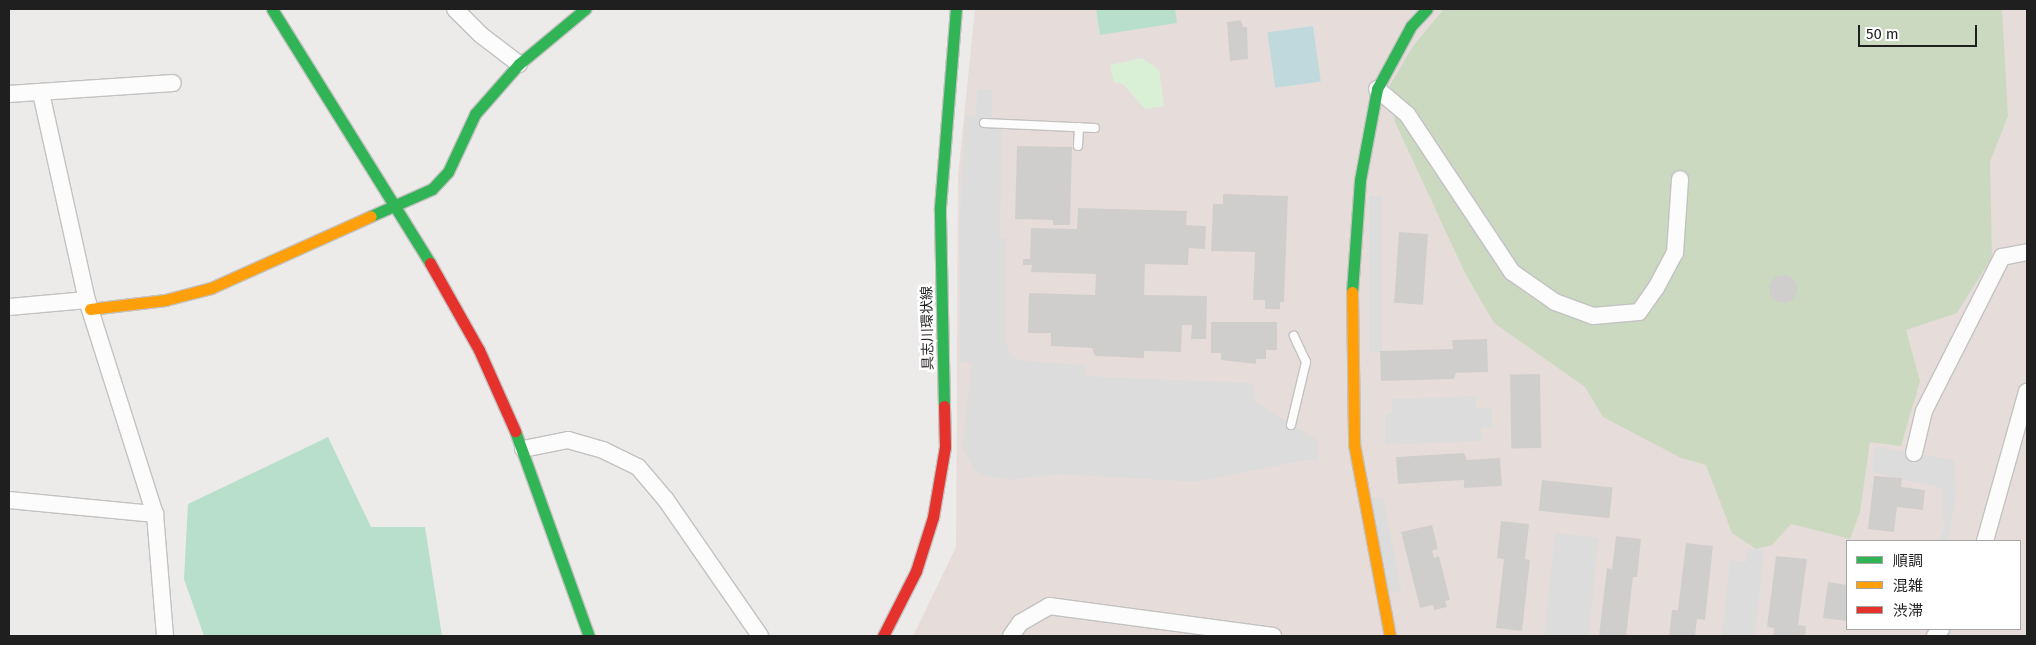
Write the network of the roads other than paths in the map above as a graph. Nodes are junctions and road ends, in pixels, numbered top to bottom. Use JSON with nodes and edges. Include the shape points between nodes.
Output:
{"nodes":[{"id":1,"x":272,"y":9,"type":"edge"},
{"id":2,"x":455,"y":9,"type":"edge"},
{"id":3,"x":585,"y":9,"type":"edge"},
{"id":4,"x":956,"y":9,"type":"edge"},
{"id":5,"x":1427,"y":9,"type":"edge"},
{"id":6,"x":519,"y":64,"type":"junction"},
{"id":7,"x":173,"y":82,"type":"dead end"},
{"id":8,"x":1377,"y":89,"type":"junction"},
{"id":9,"x":41,"y":93,"type":"junction"},
{"id":10,"x":9,"y":94,"type":"edge"},
{"id":11,"x":984,"y":123,"type":"dead end"},
{"id":12,"x":1079,"y":127,"type":"junction"},
{"id":13,"x":1095,"y":128,"type":"dead end"},
{"id":14,"x":1078,"y":146,"type":"dead end"},
{"id":15,"x":1680,"y":179,"type":"dead end"},
{"id":16,"x":397,"y":206,"type":"junction"},
{"id":17,"x":2027,"y":252,"type":"edge"},
{"id":18,"x":89,"y":305,"type":"junction"},
{"id":19,"x":9,"y":307,"type":"edge"},
{"id":20,"x":1294,"y":336,"type":"dead end"},
{"id":21,"x":2027,"y":392,"type":"edge"},
{"id":22,"x":1291,"y":425,"type":"dead end"},
{"id":23,"x":523,"y":449,"type":"junction"},
{"id":24,"x":1914,"y":453,"type":"dead end"},
{"id":25,"x":9,"y":500,"type":"edge"},
{"id":26,"x":155,"y":514,"type":"junction"},
{"id":27,"x":1985,"y":540,"type":"edge"},
{"id":28,"x":165,"y":636,"type":"edge"},
{"id":29,"x":589,"y":636,"type":"edge"},
{"id":30,"x":760,"y":636,"type":"edge"},
{"id":31,"x":883,"y":636,"type":"edge"},
{"id":32,"x":1011,"y":636,"type":"edge"},
{"id":33,"x":1273,"y":636,"type":"edge"},
{"id":34,"x":1390,"y":636,"type":"edge"}],
"edges":[{"from":1,"to":16,"type":"street"},
{"from":2,"to":6,"type":"street","via":[[481,35]]},
{"from":3,"to":6,"type":"street"},
{"from":4,"to":31,"type":"street","name":"具志川環状線","via":[[940,207],[945,447],[933,517],[916,571]]},
{"from":5,"to":8,"type":"street","via":[[1411,26]]},
{"from":6,"to":16,"type":"street","via":[[475,114],[448,172],[432,189]]},
{"from":7,"to":9,"type":"street"},
{"from":8,"to":15,"type":"street","via":[[1406,114],[1512,272],[1555,302],[1593,316],[1638,312],[1656,288],[1675,254]]},
{"from":8,"to":34,"type":"street","via":[[1360,180],[1350,328],[1354,444]]},
{"from":9,"to":10,"type":"street"},
{"from":9,"to":18,"type":"street"},
{"from":11,"to":12,"type":"lane"},
{"from":12,"to":13,"type":"lane"},
{"from":12,"to":14,"type":"lane"},
{"from":16,"to":18,"type":"street","via":[[210,288],[165,300]]},
{"from":16,"to":23,"type":"street","via":[[479,350]]},
{"from":17,"to":24,"type":"street","via":[[2002,257],[1924,411]]},
{"from":18,"to":19,"type":"street"},
{"from":18,"to":26,"type":"street"},
{"from":20,"to":22,"type":"lane","via":[[1306,362]]},
{"from":21,"to":27,"type":"street"},
{"from":23,"to":29,"type":"street"},
{"from":23,"to":30,"type":"street","via":[[568,440],[603,450],[638,467],[666,500]]},
{"from":25,"to":26,"type":"street"},
{"from":26,"to":28,"type":"street"},
{"from":32,"to":33,"type":"street","via":[[1020,623],[1048,606]]}]}
